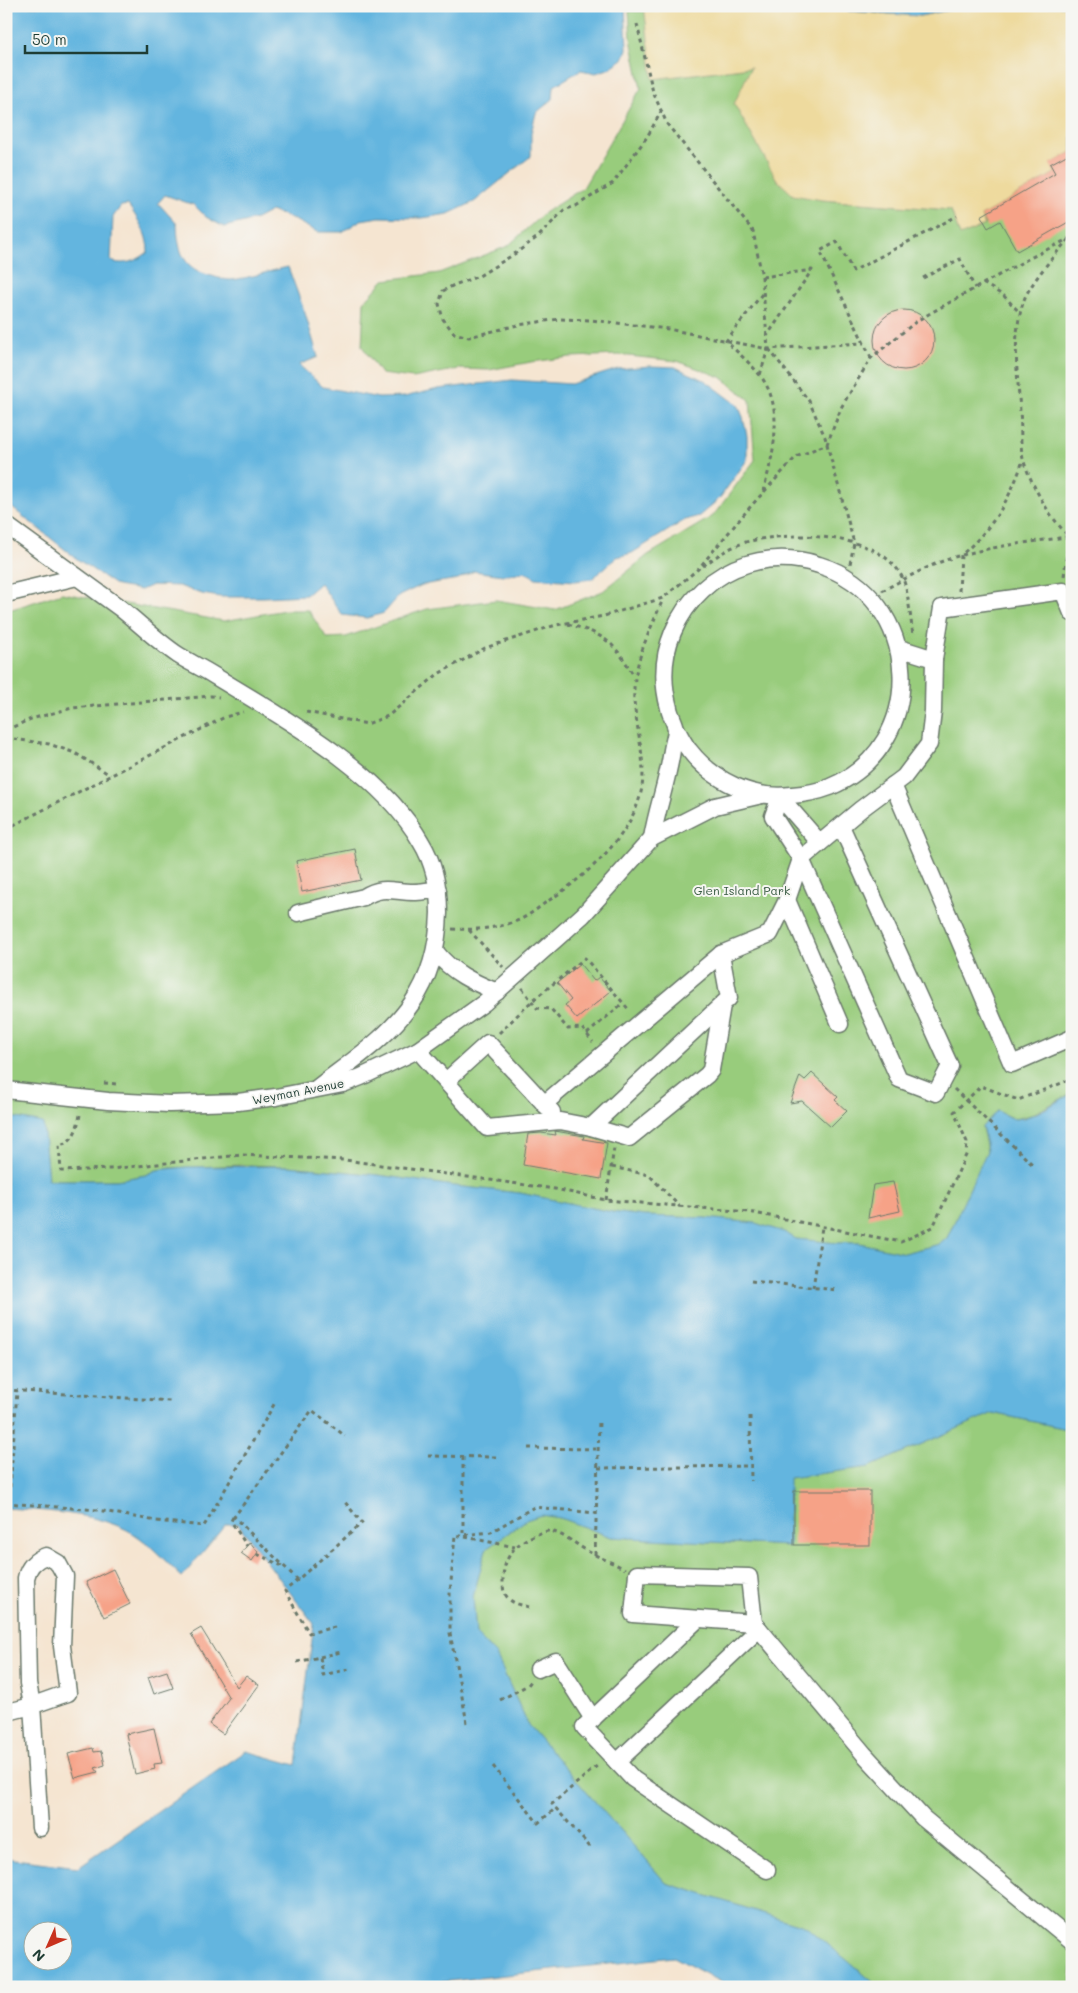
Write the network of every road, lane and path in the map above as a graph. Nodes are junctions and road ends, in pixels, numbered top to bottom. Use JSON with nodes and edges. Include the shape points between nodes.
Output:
{"nodes":[{"id":1,"x":637,"y":24,"type":"dead end"},
{"id":2,"x":662,"y":110,"type":"junction"},
{"id":3,"x":957,"y":216,"type":"dead end"},
{"id":4,"x":1072,"y":237,"type":"edge"},
{"id":5,"x":762,"y":277,"type":"junction"},
{"id":6,"x":923,"y":278,"type":"dead end"},
{"id":7,"x":983,"y":284,"type":"junction"},
{"id":8,"x":975,"y":288,"type":"junction"},
{"id":9,"x":762,"y":294,"type":"junction"},
{"id":10,"x":1020,"y":313,"type":"junction"},
{"id":11,"x":767,"y":336,"type":"junction"},
{"id":12,"x":726,"y":341,"type":"junction"},
{"id":13,"x":864,"y":343,"type":"junction"},
{"id":14,"x":768,"y":348,"type":"junction"},
{"id":15,"x":872,"y":358,"type":"junction"},
{"id":16,"x":760,"y":375,"type":"junction"},
{"id":17,"x":827,"y":444,"type":"junction"},
{"id":18,"x":1023,"y":459,"type":"junction"},
{"id":19,"x":763,"y":493,"type":"junction"},
{"id":20,"x":6,"y":525,"type":"edge"},
{"id":21,"x":1071,"y":537,"type":"edge"},
{"id":22,"x":961,"y":555,"type":"junction"},
{"id":23,"x":78,"y":577,"type":"junction"},
{"id":24,"x":848,"y":578,"type":"junction"},
{"id":25,"x":6,"y":579,"type":"edge"},
{"id":26,"x":1063,"y":591,"type":"junction"},
{"id":27,"x":14,"y":592,"type":"edge"},
{"id":28,"x":870,"y":597,"type":"junction"},
{"id":29,"x":663,"y":598,"type":"junction"},
{"id":30,"x":958,"y":606,"type":"junction"},
{"id":31,"x":1072,"y":613,"type":"edge"},
{"id":32,"x":566,"y":624,"type":"junction"},
{"id":33,"x":899,"y":648,"type":"junction"},
{"id":34,"x":934,"y":659,"type":"junction"},
{"id":35,"x":634,"y":677,"type":"junction"},
{"id":36,"x":220,"y":698,"type":"dead end"},
{"id":37,"x":264,"y":706,"type":"junction"},
{"id":38,"x":298,"y":711,"type":"dead end"},
{"id":39,"x":676,"y":728,"type":"junction"},
{"id":40,"x":6,"y":730,"type":"edge"},
{"id":41,"x":6,"y":738,"type":"edge"},
{"id":42,"x":110,"y":775,"type":"junction"},
{"id":43,"x":893,"y":785,"type":"junction"},
{"id":44,"x":772,"y":796,"type":"junction"},
{"id":45,"x":841,"y":826,"type":"junction"},
{"id":46,"x":6,"y":828,"type":"edge"},
{"id":47,"x":652,"y":838,"type":"junction"},
{"id":48,"x":820,"y":843,"type":"junction"},
{"id":49,"x":800,"y":859,"type":"junction"},
{"id":50,"x":438,"y":890,"type":"junction"},
{"id":51,"x":414,"y":892,"type":"junction"},
{"id":52,"x":787,"y":900,"type":"junction"},
{"id":53,"x":298,"y":913,"type":"dead end"},
{"id":54,"x":439,"y":913,"type":"junction"},
{"id":55,"x":449,"y":929,"type":"dead end"},
{"id":56,"x":469,"y":930,"type":"junction"},
{"id":57,"x":435,"y":951,"type":"junction"},
{"id":58,"x":721,"y":954,"type":"junction"},
{"id":59,"x":505,"y":969,"type":"dead end"},
{"id":60,"x":521,"y":986,"type":"dead end"},
{"id":61,"x":498,"y":992,"type":"junction"},
{"id":62,"x":532,"y":1001,"type":"junction"},
{"id":63,"x":623,"y":1003,"type":"junction"},
{"id":64,"x":722,"y":1005,"type":"junction"},
{"id":65,"x":640,"y":1023,"type":"junction"},
{"id":66,"x":840,"y":1024,"type":"dead end"},
{"id":67,"x":587,"y":1034,"type":"junction"},
{"id":68,"x":1072,"y":1038,"type":"edge"},
{"id":69,"x":488,"y":1043,"type":"junction"},
{"id":70,"x":418,"y":1050,"type":"junction"},
{"id":71,"x":603,"y":1054,"type":"junction"},
{"id":72,"x":1072,"y":1079,"type":"edge"},
{"id":73,"x":446,"y":1081,"type":"junction"},
{"id":74,"x":97,"y":1082,"type":"dead end"},
{"id":75,"x":127,"y":1084,"type":"dead end"},
{"id":76,"x":315,"y":1089,"type":"junction"},
{"id":77,"x":6,"y":1090,"type":"edge"},
{"id":78,"x":965,"y":1101,"type":"junction"},
{"id":79,"x":544,"y":1104,"type":"junction"},
{"id":80,"x":80,"y":1116,"type":"dead end"},
{"id":81,"x":560,"y":1121,"type":"junction"},
{"id":82,"x":591,"y":1127,"type":"junction"},
{"id":83,"x":616,"y":1135,"type":"junction"},
{"id":84,"x":1033,"y":1165,"type":"dead end"},
{"id":85,"x":612,"y":1166,"type":"junction"},
{"id":86,"x":606,"y":1200,"type":"junction"},
{"id":87,"x":680,"y":1208,"type":"junction"},
{"id":88,"x":822,"y":1227,"type":"junction"},
{"id":89,"x":751,"y":1281,"type":"dead end"},
{"id":90,"x":813,"y":1288,"type":"junction"},
{"id":91,"x":837,"y":1290,"type":"dead end"},
{"id":92,"x":6,"y":1390,"type":"edge"},
{"id":93,"x":17,"y":1391,"type":"junction"},
{"id":94,"x":171,"y":1401,"type":"dead end"},
{"id":95,"x":276,"y":1401,"type":"dead end"},
{"id":96,"x":750,"y":1416,"type":"dead end"},
{"id":97,"x":599,"y":1421,"type":"dead end"},
{"id":98,"x":345,"y":1436,"type":"dead end"},
{"id":99,"x":528,"y":1448,"type":"dead end"},
{"id":100,"x":598,"y":1448,"type":"junction"},
{"id":101,"x":428,"y":1456,"type":"dead end"},
{"id":102,"x":463,"y":1457,"type":"junction"},
{"id":103,"x":496,"y":1457,"type":"dead end"},
{"id":104,"x":751,"y":1466,"type":"junction"},
{"id":105,"x":598,"y":1468,"type":"junction"},
{"id":106,"x":751,"y":1481,"type":"dead end"},
{"id":107,"x":344,"y":1501,"type":"dead end"},
{"id":108,"x":7,"y":1503,"type":"edge"},
{"id":109,"x":596,"y":1513,"type":"junction"},
{"id":110,"x":234,"y":1517,"type":"junction"},
{"id":111,"x":463,"y":1535,"type":"junction"},
{"id":112,"x":247,"y":1546,"type":"dead end"},
{"id":113,"x":515,"y":1548,"type":"junction"},
{"id":114,"x":257,"y":1554,"type":"dead end"},
{"id":115,"x":595,"y":1555,"type":"junction"},
{"id":116,"x":285,"y":1568,"type":"junction"},
{"id":117,"x":636,"y":1574,"type":"junction"},
{"id":118,"x":298,"y":1580,"type":"junction"},
{"id":119,"x":529,"y":1607,"type":"dead end"},
{"id":120,"x":698,"y":1619,"type":"junction"},
{"id":121,"x":757,"y":1626,"type":"junction"},
{"id":122,"x":335,"y":1627,"type":"dead end"},
{"id":123,"x":341,"y":1652,"type":"dead end"},
{"id":124,"x":320,"y":1657,"type":"junction"},
{"id":125,"x":297,"y":1662,"type":"dead end"},
{"id":126,"x":350,"y":1669,"type":"dead end"},
{"id":127,"x":538,"y":1669,"type":"dead end"},
{"id":128,"x":528,"y":1685,"type":"dead end"},
{"id":129,"x":500,"y":1700,"type":"dead end"},
{"id":130,"x":32,"y":1705,"type":"junction"},
{"id":131,"x":6,"y":1712,"type":"edge"},
{"id":132,"x":592,"y":1719,"type":"junction"},
{"id":133,"x":467,"y":1723,"type":"dead end"},
{"id":134,"x":617,"y":1762,"type":"junction"},
{"id":135,"x":493,"y":1766,"type":"dead end"},
{"id":136,"x":586,"y":1776,"type":"dead end"},
{"id":137,"x":556,"y":1808,"type":"junction"},
{"id":138,"x":40,"y":1828,"type":"dead end"},
{"id":139,"x":590,"y":1847,"type":"dead end"},
{"id":140,"x":767,"y":1870,"type":"dead end"},
{"id":141,"x":1072,"y":1941,"type":"edge"}],
"edges":[{"from":1,"to":2,"type":"path","via":[[653,92]]},
{"from":2,"to":5,"type":"path","via":[[677,138],[754,231]]},
{"from":2,"to":12,"type":"path","via":[[613,183],[564,210],[540,236],[479,276],[443,291],[440,304],[443,320],[454,333],[469,337],[559,319],[668,329]]},
{"from":3,"to":13,"type":"path","via":[[853,271],[837,242],[820,251]]},
{"from":4,"to":7,"type":"path"},
{"from":4,"to":10,"type":"path","via":[[1059,248],[1024,297]]},
{"from":5,"to":9,"type":"path"},
{"from":5,"to":11,"type":"path","via":[[812,270]]},
{"from":6,"to":8,"type":"path","via":[[960,259]]},
{"from":7,"to":8,"type":"path"},
{"from":7,"to":10,"type":"path","via":[[1004,296]]},
{"from":8,"to":15,"type":"path","via":[[918,320]]},
{"from":9,"to":11,"type":"path"},
{"from":9,"to":12,"type":"path"},
{"from":10,"to":18,"type":"path","via":[[1015,359]]},
{"from":11,"to":14,"type":"path"},
{"from":12,"to":14,"type":"path"},
{"from":12,"to":16,"type":"path"},
{"from":13,"to":14,"type":"path"},
{"from":13,"to":15,"type":"path"},
{"from":14,"to":16,"type":"path"},
{"from":14,"to":17,"type":"path","via":[[809,401]]},
{"from":15,"to":17,"type":"path","via":[[842,406]]},
{"from":16,"to":19,"type":"path","via":[[774,411],[775,437]]},
{"from":17,"to":19,"type":"path","via":[[796,457]]},
{"from":17,"to":24,"type":"path","via":[[854,543]]},
{"from":18,"to":21,"type":"path","via":[[1038,493]]},
{"from":18,"to":22,"type":"path","via":[[1004,505],[978,540]]},
{"from":19,"to":29,"type":"path","via":[[698,569]]},
{"from":20,"to":23,"type":"street"},
{"from":21,"to":22,"type":"path","via":[[1024,542]]},
{"from":21,"to":26,"type":"path"},
{"from":22,"to":28,"type":"path","via":[[932,565]]},
{"from":22,"to":30,"type":"path"},
{"from":23,"to":27,"type":"street"},
{"from":23,"to":37,"type":"street","via":[[178,655]]},
{"from":24,"to":28,"type":"street"},
{"from":24,"to":39,"type":"street","via":[[830,568],[783,558],[740,566],[706,587],[682,614],[666,654],[665,690]]},
{"from":25,"to":27,"type":"street"},
{"from":26,"to":30,"type":"street"},
{"from":26,"to":31,"type":"street"},
{"from":28,"to":33,"type":"street","via":[[884,615]]},
{"from":29,"to":32,"type":"path"},
{"from":29,"to":35,"type":"path"},
{"from":30,"to":34,"type":"street","via":[[942,608]]},
{"from":32,"to":35,"type":"path","via":[[604,637],[623,656]]},
{"from":32,"to":38,"type":"path","via":[[485,648],[438,674],[388,716],[366,724]]},
{"from":33,"to":34,"type":"street"},
{"from":33,"to":44,"type":"street","via":[[902,682],[898,710],[887,737],[874,754],[860,769],[830,787]]},
{"from":34,"to":43,"type":"street","via":[[929,744],[904,777]]},
{"from":35,"to":56,"type":"path","via":[[642,787],[635,812],[622,834],[572,886],[521,919],[491,928]]},
{"from":36,"to":40,"type":"path","via":[[211,696],[72,708],[31,719]]},
{"from":37,"to":42,"type":"path","via":[[225,717]]},
{"from":37,"to":50,"type":"street","via":[[350,766],[394,804],[429,857]]},
{"from":39,"to":44,"type":"street","via":[[690,751],[716,776],[747,791]]},
{"from":39,"to":47,"type":"street","via":[[670,770]]},
{"from":41,"to":42,"type":"path","via":[[50,744],[75,754]]},
{"from":42,"to":46,"type":"path"},
{"from":43,"to":45,"type":"street"},
{"from":43,"to":68,"type":"street","via":[[1012,1064]]},
{"from":44,"to":47,"type":"street","via":[[715,806]]},
{"from":44,"to":48,"type":"street"},
{"from":44,"to":49,"type":"street","via":[[772,816]]},
{"from":45,"to":48,"type":"street"},
{"from":45,"to":49,"type":"street","via":[[950,1066],[936,1093],[899,1079]]},
{"from":47,"to":61,"type":"street","name":"Weyman Avenue","via":[[583,915]]},
{"from":48,"to":49,"type":"street"},
{"from":49,"to":52,"type":"street"},
{"from":50,"to":51,"type":"street"},
{"from":50,"to":54,"type":"street"},
{"from":51,"to":53,"type":"street","via":[[385,889],[364,898]]},
{"from":51,"to":54,"type":"street"},
{"from":52,"to":58,"type":"street","via":[[770,934]]},
{"from":52,"to":66,"type":"street"},
{"from":54,"to":57,"type":"street"},
{"from":55,"to":56,"type":"path"},
{"from":56,"to":59,"type":"path"},
{"from":57,"to":61,"type":"street","via":[[465,978]]},
{"from":57,"to":76,"type":"street","via":[[421,990],[406,1012],[370,1047]]},
{"from":58,"to":64,"type":"street","via":[[729,998]]},
{"from":58,"to":65,"type":"street"},
{"from":60,"to":62,"type":"path"},
{"from":61,"to":70,"type":"street","name":"Weyman Avenue"},
{"from":62,"to":63,"type":"path","via":[[585,958]]},
{"from":62,"to":67,"type":"path","via":[[538,1008],[551,1009],[568,1029],[582,1028]]},
{"from":62,"to":69,"type":"path"},
{"from":63,"to":65,"type":"path"},
{"from":63,"to":67,"type":"path"},
{"from":64,"to":82,"type":"street"},
{"from":64,"to":83,"type":"street","via":[[708,1075],[629,1138]]},
{"from":65,"to":71,"type":"street"},
{"from":67,"to":71,"type":"path"},
{"from":69,"to":73,"type":"street"},
{"from":69,"to":79,"type":"street"},
{"from":70,"to":73,"type":"street"},
{"from":70,"to":76,"type":"street","name":"Weyman Avenue","via":[[361,1077]]},
{"from":71,"to":79,"type":"street"},
{"from":72,"to":78,"type":"path","via":[[1018,1100],[981,1086]]},
{"from":73,"to":81,"type":"street","via":[[487,1128]]},
{"from":74,"to":75,"type":"path"},
{"from":76,"to":77,"type":"street","name":"Weyman Avenue","via":[[238,1102],[169,1104]]},
{"from":78,"to":84,"type":"path"},
{"from":78,"to":88,"type":"path","via":[[954,1112],[967,1142],[966,1155],[933,1227],[901,1242]]},
{"from":79,"to":81,"type":"street"},
{"from":80,"to":86,"type":"path","via":[[72,1138],[59,1145],[61,1170],[110,1169],[240,1155],[326,1159],[555,1189]]},
{"from":81,"to":82,"type":"street"},
{"from":82,"to":83,"type":"street"},
{"from":83,"to":85,"type":"path"},
{"from":85,"to":86,"type":"path"},
{"from":85,"to":87,"type":"path","via":[[649,1175]]},
{"from":86,"to":87,"type":"path"},
{"from":87,"to":88,"type":"path","via":[[750,1212]]},
{"from":88,"to":90,"type":"path"},
{"from":89,"to":90,"type":"path"},
{"from":90,"to":91,"type":"path"},
{"from":92,"to":93,"type":"path"},
{"from":93,"to":94,"type":"path"},
{"from":93,"to":108,"type":"path"},
{"from":95,"to":108,"type":"path","via":[[204,1526],[98,1510]]},
{"from":96,"to":104,"type":"path"},
{"from":97,"to":100,"type":"path"},
{"from":98,"to":110,"type":"path","via":[[312,1410]]},
{"from":99,"to":100,"type":"path"},
{"from":100,"to":105,"type":"path"},
{"from":101,"to":102,"type":"path"},
{"from":102,"to":103,"type":"path"},
{"from":102,"to":111,"type":"path"},
{"from":104,"to":105,"type":"path"},
{"from":104,"to":106,"type":"path"},
{"from":105,"to":109,"type":"path"},
{"from":107,"to":118,"type":"path","via":[[362,1523]]},
{"from":109,"to":111,"type":"path","via":[[534,1507],[491,1532]]},
{"from":109,"to":115,"type":"path"},
{"from":110,"to":112,"type":"path","via":[[231,1521]]},
{"from":110,"to":116,"type":"path"},
{"from":111,"to":113,"type":"path"},
{"from":111,"to":133,"type":"path","via":[[455,1535],[450,1633]]},
{"from":113,"to":115,"type":"path","via":[[524,1540],[547,1531]]},
{"from":113,"to":119,"type":"path","via":[[506,1560],[503,1588],[509,1600]]},
{"from":114,"to":116,"type":"path"},
{"from":115,"to":117,"type":"path"},
{"from":116,"to":118,"type":"path"},
{"from":117,"to":120,"type":"street","via":[[633,1614]]},
{"from":117,"to":121,"type":"street","via":[[749,1577]]},
{"from":118,"to":122,"type":"path","via":[[285,1591],[309,1633]]},
{"from":120,"to":121,"type":"street"},
{"from":120,"to":132,"type":"street"},
{"from":121,"to":134,"type":"street"},
{"from":121,"to":141,"type":"street","via":[[864,1754],[923,1818]]},
{"from":123,"to":124,"type":"path"},
{"from":124,"to":125,"type":"path"},
{"from":124,"to":126,"type":"path","via":[[323,1675]]},
{"from":127,"to":132,"type":"street","via":[[556,1660]]},
{"from":128,"to":129,"type":"path"},
{"from":130,"to":130,"type":"street","via":[[68,1692],[62,1646],[66,1576],[58,1563],[46,1556],[31,1567],[26,1578],[28,1683]]},
{"from":130,"to":131,"type":"street"},
{"from":130,"to":138,"type":"street"},
{"from":132,"to":134,"type":"street","via":[[584,1727]]},
{"from":134,"to":140,"type":"street","via":[[633,1780]]},
{"from":135,"to":137,"type":"path","via":[[538,1823]]},
{"from":136,"to":137,"type":"path","via":[[552,1804]]},
{"from":137,"to":139,"type":"path"}]}
